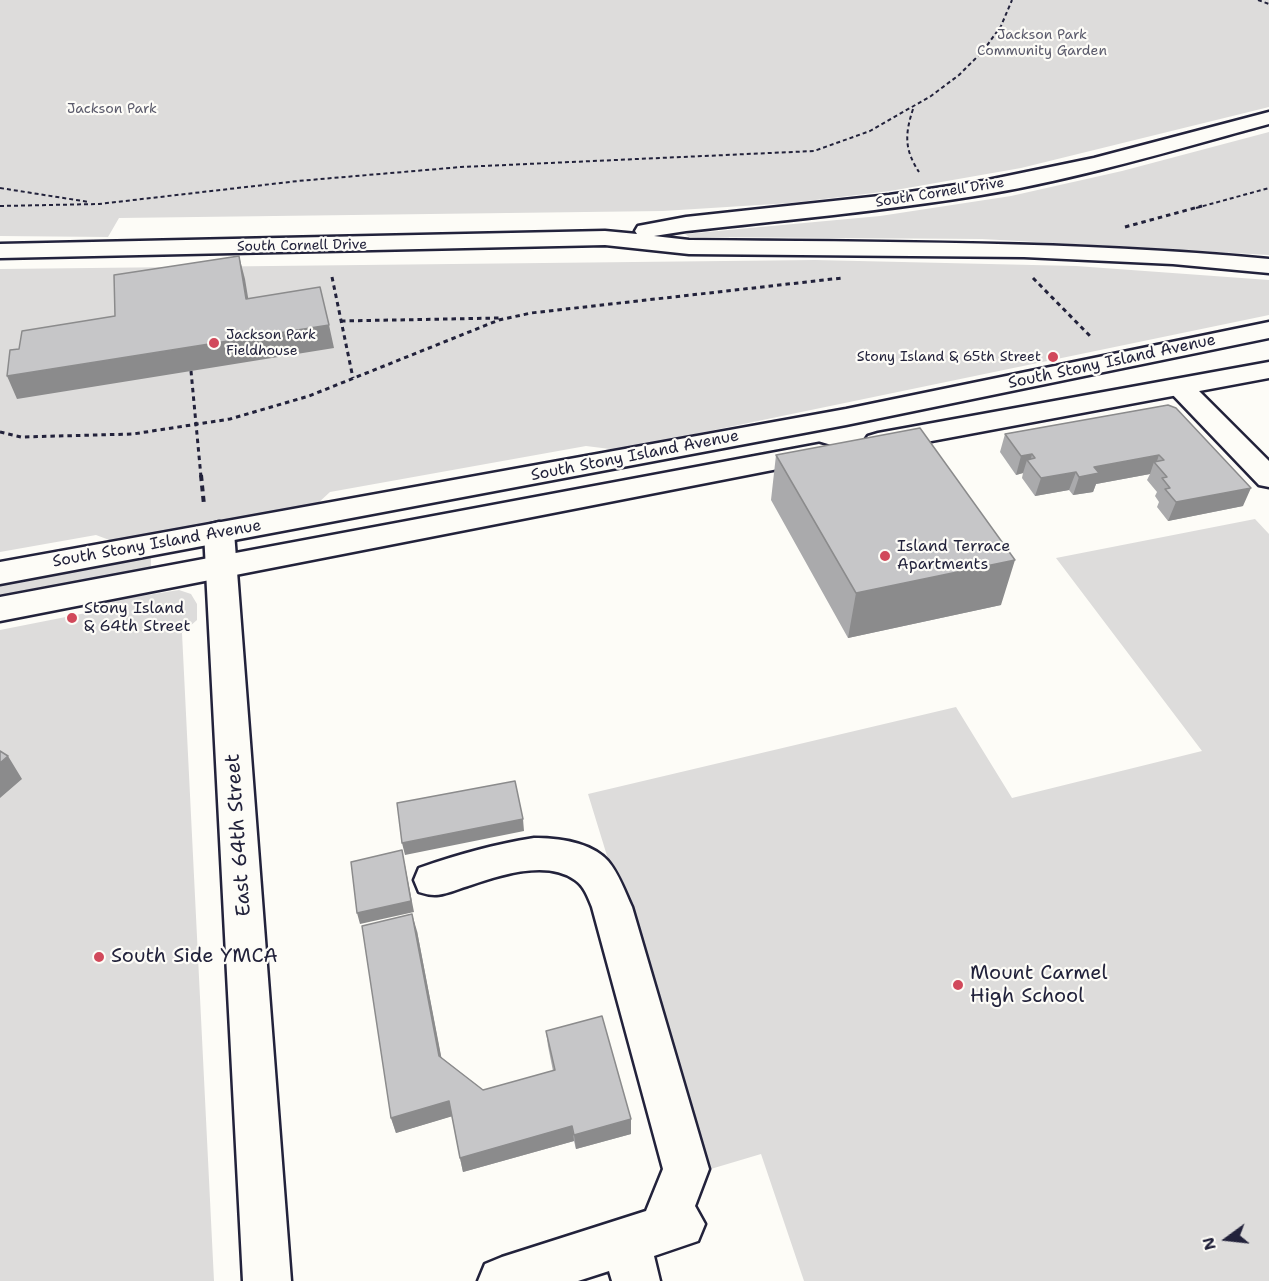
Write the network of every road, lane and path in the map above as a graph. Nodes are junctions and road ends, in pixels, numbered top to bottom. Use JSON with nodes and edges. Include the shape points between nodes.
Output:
{"nodes":[{"id":1,"x":1012,"y":0,"type":"edge"},
{"id":2,"x":1258,"y":0,"type":"edge"},
{"id":3,"x":1269,"y":4,"type":"edge"},
{"id":4,"x":914,"y":109,"type":"junction"},
{"id":5,"x":1269,"y":118,"type":"edge"},
{"id":6,"x":922,"y":176,"type":"dead end"},
{"id":7,"x":0,"y":188,"type":"edge"},
{"id":8,"x":1269,"y":188,"type":"edge"},
{"id":9,"x":99,"y":204,"type":"junction"},
{"id":10,"x":0,"y":206,"type":"edge"},
{"id":11,"x":1117,"y":229,"type":"dead end"},
{"id":12,"x":605,"y":238,"type":"junction"},
{"id":13,"x":0,"y":251,"type":"edge"},
{"id":14,"x":1269,"y":266,"type":"edge"},
{"id":15,"x":1029,"y":274,"type":"dead end"},
{"id":16,"x":332,"y":277,"type":"dead end"},
{"id":17,"x":848,"y":277,"type":"dead end"},
{"id":18,"x":508,"y":318,"type":"junction"},
{"id":19,"x":341,"y":321,"type":"junction"},
{"id":20,"x":1269,"y":330,"type":"edge"},
{"id":21,"x":1091,"y":338,"type":"dead end"},
{"id":22,"x":1269,"y":370,"type":"edge"},
{"id":23,"x":191,"y":371,"type":"edge"},
{"id":24,"x":353,"y":378,"type":"junction"},
{"id":25,"x":1180,"y":387,"type":"junction"},
{"id":26,"x":196,"y":425,"type":"junction"},
{"id":27,"x":0,"y":432,"type":"edge"},
{"id":28,"x":1269,"y":478,"type":"edge"},
{"id":29,"x":215,"y":537,"type":"junction"},
{"id":30,"x":0,"y":573,"type":"edge"},
{"id":31,"x":0,"y":609,"type":"edge"},
{"id":32,"x":433,"y":880,"type":"dead end"},
{"id":33,"x":651,"y":1244,"type":"edge"},
{"id":34,"x":267,"y":1281,"type":"edge"},
{"id":35,"x":502,"y":1281,"type":"edge"}],
"edges":[{"from":1,"to":4,"type":"path","via":[[1009,12],[978,58]]},
{"from":2,"to":3,"type":"path"},
{"from":4,"to":6,"type":"path","via":[[907,128],[906,153]]},
{"from":4,"to":9,"type":"path","via":[[864,135],[814,151],[461,167]]},
{"from":5,"to":12,"type":"main road","name":"South Cornell Drive","via":[[1096,164],[983,188],[686,224]]},
{"from":7,"to":9,"type":"path"},
{"from":8,"to":11,"type":"path"},
{"from":9,"to":10,"type":"path"},
{"from":12,"to":13,"type":"main road","name":"South Cornell Drive"},
{"from":12,"to":14,"type":"main road","name":"South Cornell Drive","via":[[689,247],[1023,250]]},
{"from":15,"to":21,"type":"path"},
{"from":16,"to":19,"type":"path"},
{"from":17,"to":18,"type":"path"},
{"from":18,"to":19,"type":"path"},
{"from":18,"to":24,"type":"path"},
{"from":19,"to":24,"type":"path"},
{"from":20,"to":29,"type":"main road","name":"South Stony Island Avenue","via":[[846,417]]},
{"from":22,"to":25,"type":"main road","name":"South Stony Island Avenue"},
{"from":23,"to":26,"type":"path"},
{"from":24,"to":26,"type":"path","via":[[309,396]]},
{"from":25,"to":28,"type":"main road"},
{"from":25,"to":29,"type":"main road","name":"South Stony Island Avenue","via":[[850,447]]},
{"from":26,"to":27,"type":"path","via":[[133,434],[21,437]]},
{"from":26,"to":29,"type":"path"},
{"from":29,"to":30,"type":"main road","name":"South Stony Island Avenue"},
{"from":29,"to":31,"type":"main road","name":"South Stony Island Avenue"},
{"from":29,"to":34,"type":"main road","name":"East 64th Street"},
{"from":32,"to":33,"type":"main road","via":[[543,853],[572,857],[591,869],[612,907],[686,1169]]},
{"from":33,"to":35,"type":"main road"}]}
